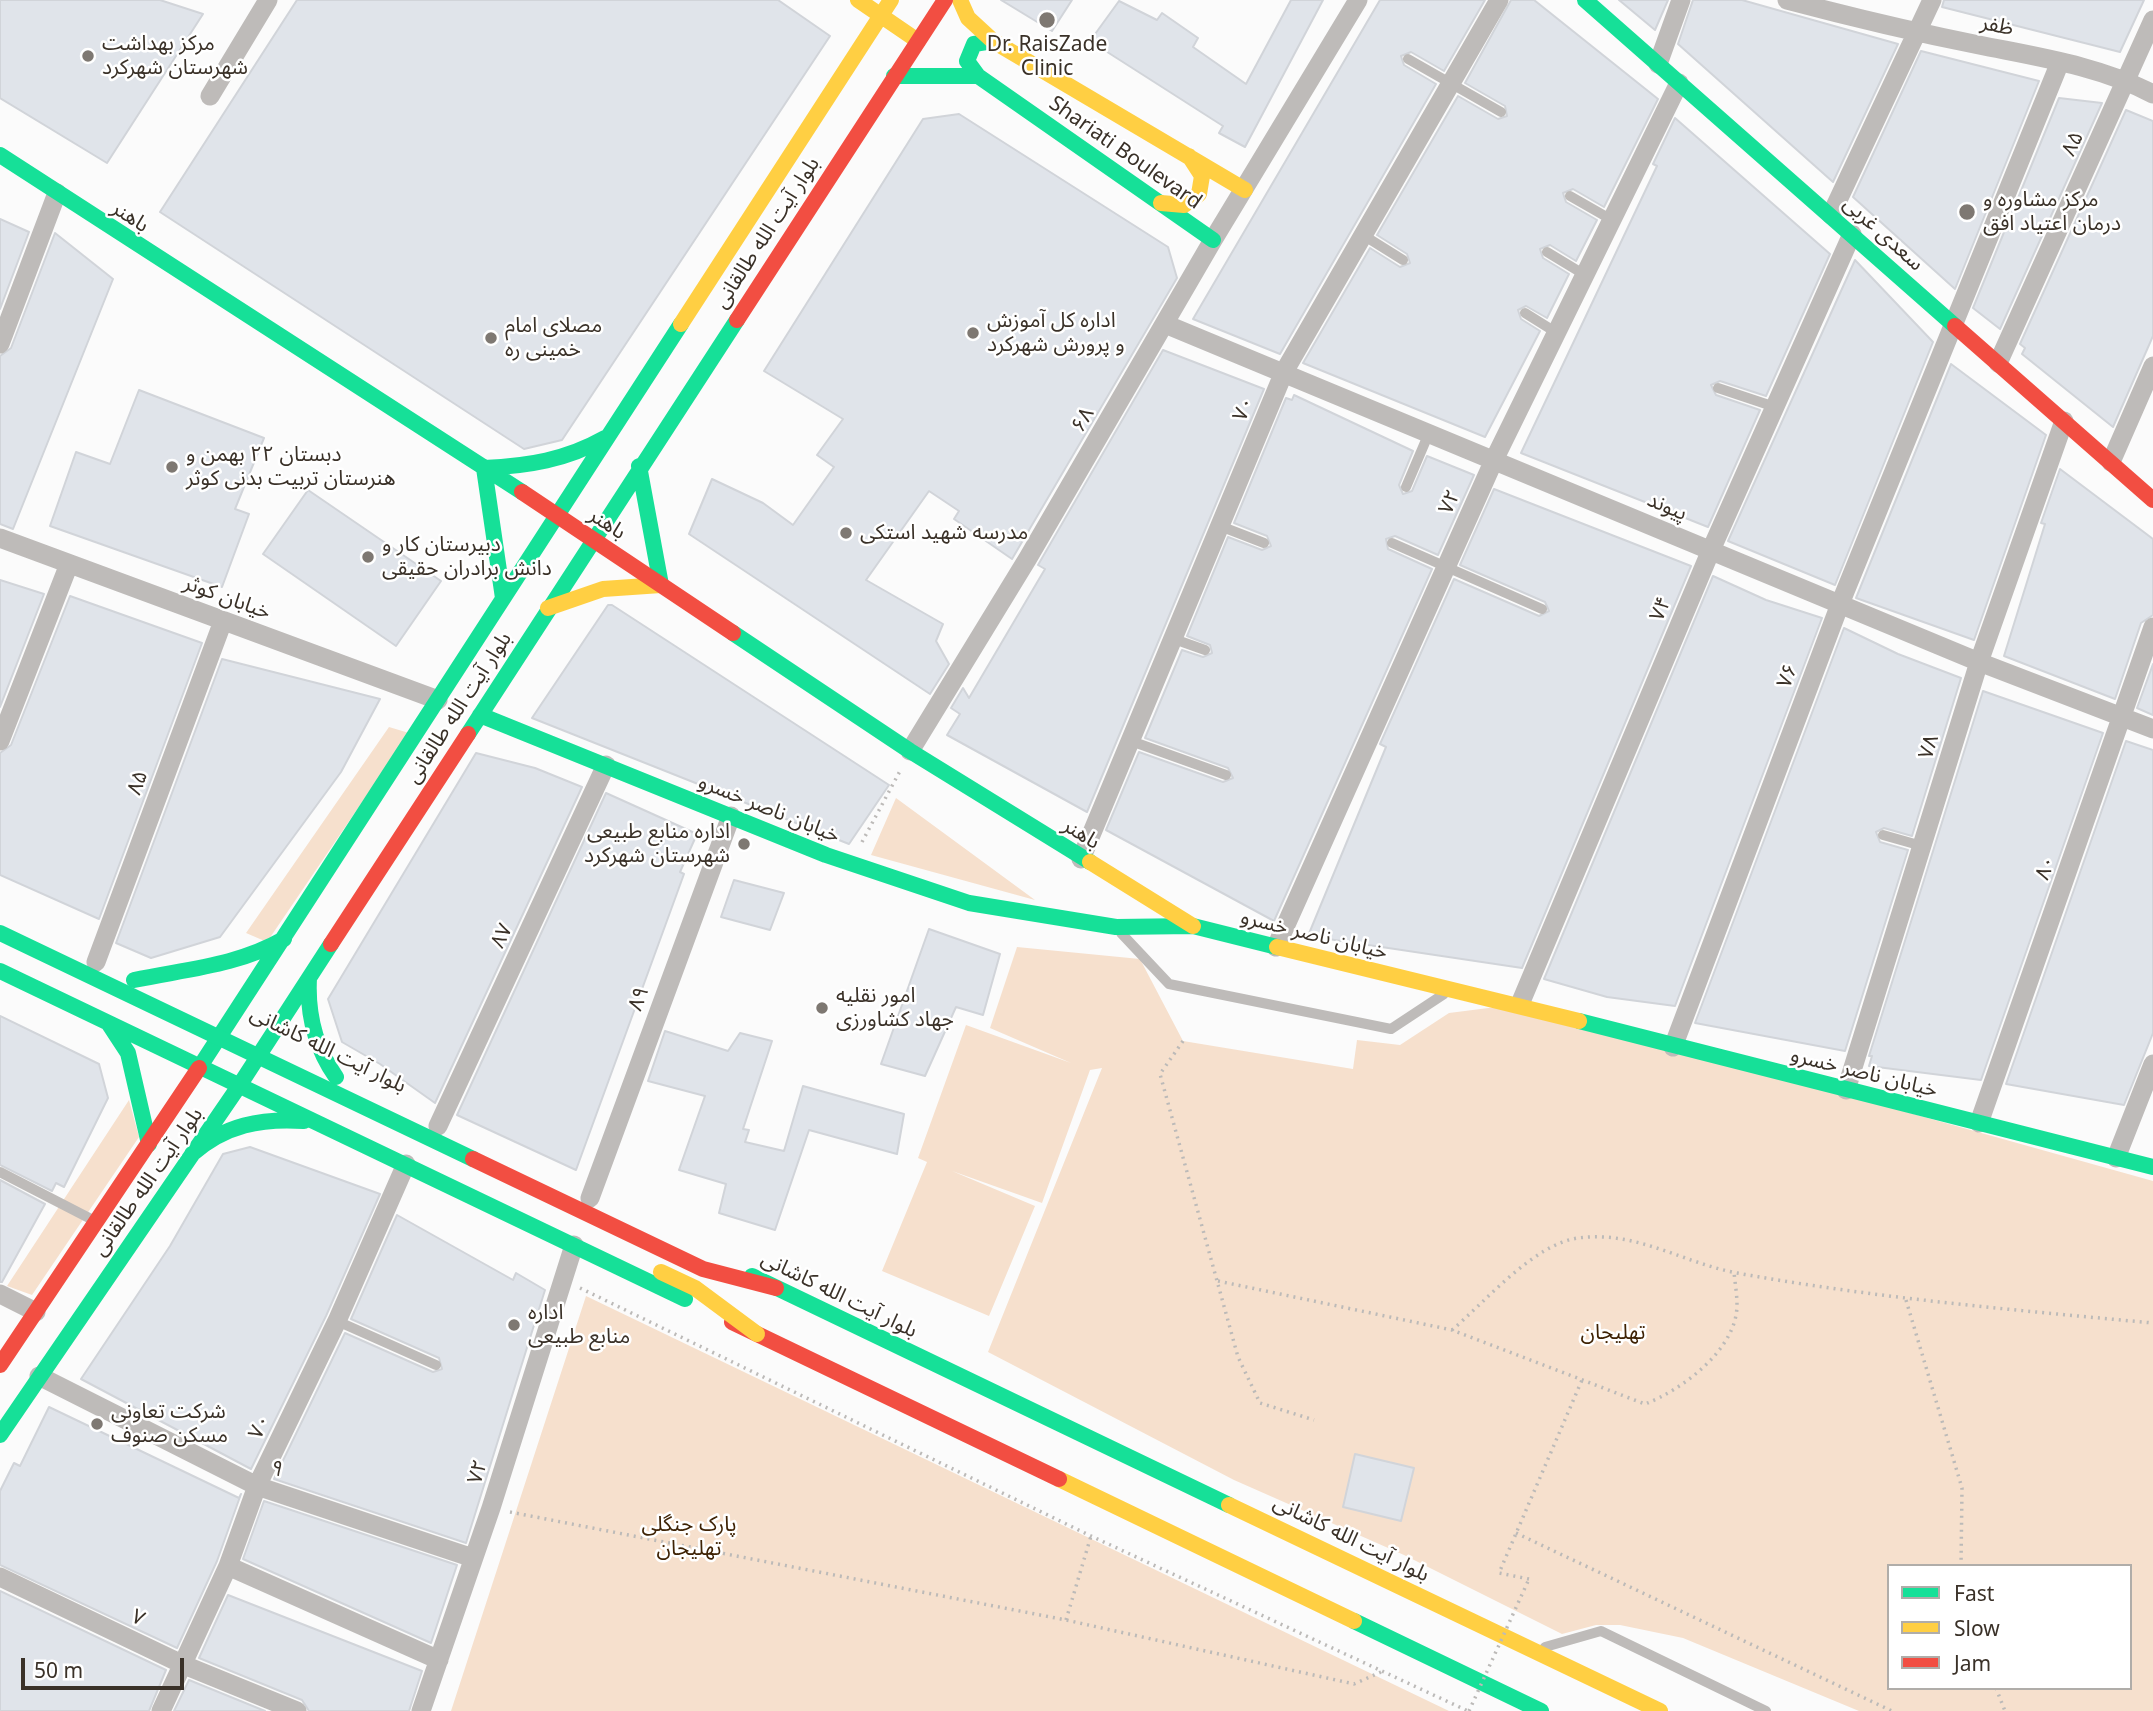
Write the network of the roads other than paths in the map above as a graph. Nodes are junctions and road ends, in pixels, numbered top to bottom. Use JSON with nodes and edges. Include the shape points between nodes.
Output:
{"nodes":[{"id":1,"x":268,"y":0,"type":"edge"},
{"id":2,"x":858,"y":0,"type":"edge"},
{"id":3,"x":891,"y":0,"type":"edge"},
{"id":4,"x":945,"y":0,"type":"edge"},
{"id":5,"x":960,"y":0,"type":"edge"},
{"id":6,"x":1358,"y":0,"type":"edge"},
{"id":7,"x":1499,"y":0,"type":"edge"},
{"id":8,"x":1585,"y":0,"type":"edge"},
{"id":9,"x":1681,"y":0,"type":"edge"},
{"id":10,"x":1787,"y":0,"type":"edge"},
{"id":11,"x":1932,"y":0,"type":"edge"},
{"id":12,"x":881,"y":15,"type":"junction"},
{"id":13,"x":2153,"y":20,"type":"edge"},
{"id":14,"x":1918,"y":32,"type":"junction"},
{"id":15,"x":918,"y":41,"type":"junction"},
{"id":16,"x":993,"y":41,"type":"junction"},
{"id":17,"x":1408,"y":59,"type":"dead end"},
{"id":18,"x":2060,"y":62,"type":"junction"},
{"id":19,"x":1658,"y":64,"type":"junction"},
{"id":20,"x":894,"y":76,"type":"junction"},
{"id":21,"x":978,"y":76,"type":"junction"},
{"id":22,"x":2127,"y":80,"type":"junction"},
{"id":23,"x":1679,"y":83,"type":"junction"},
{"id":24,"x":1451,"y":84,"type":"junction"},
{"id":25,"x":2153,"y":94,"type":"edge"},
{"id":26,"x":210,"y":96,"type":"dead end"},
{"id":27,"x":1501,"y":112,"type":"dead end"},
{"id":28,"x":0,"y":155,"type":"edge"},
{"id":29,"x":1189,"y":156,"type":"junction"},
{"id":30,"x":1245,"y":190,"type":"junction"},
{"id":31,"x":57,"y":193,"type":"junction"},
{"id":32,"x":1570,"y":196,"type":"dead end"},
{"id":33,"x":1161,"y":203,"type":"junction"},
{"id":34,"x":1831,"y":215,"type":"junction"},
{"id":35,"x":1613,"y":220,"type":"junction"},
{"id":36,"x":1852,"y":234,"type":"junction"},
{"id":37,"x":1363,"y":235,"type":"junction"},
{"id":38,"x":1213,"y":240,"type":"junction"},
{"id":39,"x":1547,"y":252,"type":"dead end"},
{"id":40,"x":1403,"y":260,"type":"dead end"},
{"id":41,"x":1586,"y":275,"type":"junction"},
{"id":42,"x":1525,"y":313,"type":"dead end"},
{"id":43,"x":1165,"y":324,"type":"junction"},
{"id":44,"x":1953,"y":324,"type":"junction"},
{"id":45,"x":1557,"y":333,"type":"junction"},
{"id":46,"x":0,"y":344,"type":"edge"},
{"id":47,"x":1998,"y":363,"type":"junction"},
{"id":48,"x":2153,"y":366,"type":"edge"},
{"id":49,"x":1284,"y":372,"type":"junction"},
{"id":50,"x":1718,"y":388,"type":"dead end"},
{"id":51,"x":1775,"y":407,"type":"junction"},
{"id":52,"x":2064,"y":421,"type":"junction"},
{"id":53,"x":1429,"y":433,"type":"junction"},
{"id":54,"x":606,"y":438,"type":"junction"},
{"id":55,"x":1494,"y":460,"type":"junction"},
{"id":56,"x":2111,"y":463,"type":"junction"},
{"id":57,"x":639,"y":466,"type":"junction"},
{"id":58,"x":484,"y":468,"type":"junction"},
{"id":59,"x":1406,"y":487,"type":"dead end"},
{"id":60,"x":2153,"y":500,"type":"edge"},
{"id":61,"x":555,"y":515,"type":"junction"},
{"id":62,"x":1220,"y":526,"type":"junction"},
{"id":63,"x":0,"y":538,"type":"edge"},
{"id":64,"x":592,"y":539,"type":"junction"},
{"id":65,"x":1264,"y":543,"type":"dead end"},
{"id":66,"x":1392,"y":543,"type":"dead end"},
{"id":67,"x":1710,"y":550,"type":"junction"},
{"id":68,"x":69,"y":564,"type":"junction"},
{"id":69,"x":1446,"y":568,"type":"junction"},
{"id":70,"x":661,"y":585,"type":"junction"},
{"id":71,"x":503,"y":598,"type":"junction"},
{"id":72,"x":1840,"y":604,"type":"junction"},
{"id":73,"x":548,"y":608,"type":"junction"},
{"id":74,"x":1542,"y":609,"type":"dead end"},
{"id":75,"x":223,"y":621,"type":"junction"},
{"id":76,"x":2153,"y":627,"type":"edge"},
{"id":77,"x":1174,"y":639,"type":"junction"},
{"id":78,"x":1205,"y":650,"type":"dead end"},
{"id":79,"x":1979,"y":662,"type":"junction"},
{"id":80,"x":438,"y":700,"type":"junction"},
{"id":81,"x":480,"y":715,"type":"junction"},
{"id":82,"x":2123,"y":718,"type":"junction"},
{"id":83,"x":2153,"y":729,"type":"edge"},
{"id":84,"x":0,"y":741,"type":"edge"},
{"id":85,"x":1131,"y":741,"type":"junction"},
{"id":86,"x":911,"y":751,"type":"junction"},
{"id":87,"x":606,"y":765,"type":"junction"},
{"id":88,"x":1226,"y":775,"type":"dead end"},
{"id":89,"x":731,"y":816,"type":"junction"},
{"id":90,"x":1883,"y":835,"type":"dead end"},
{"id":91,"x":1922,"y":846,"type":"junction"},
{"id":92,"x":1081,"y":859,"type":"junction"},
{"id":93,"x":0,"y":916,"type":"edge"},
{"id":94,"x":1193,"y":926,"type":"junction"},
{"id":95,"x":1116,"y":927,"type":"junction"},
{"id":96,"x":0,"y":933,"type":"edge"},
{"id":97,"x":284,"y":939,"type":"junction"},
{"id":98,"x":1276,"y":947,"type":"junction"},
{"id":99,"x":0,"y":954,"type":"edge"},
{"id":100,"x":96,"y":962,"type":"junction"},
{"id":101,"x":0,"y":971,"type":"edge"},
{"id":102,"x":309,"y":978,"type":"junction"},
{"id":103,"x":134,"y":980,"type":"junction"},
{"id":104,"x":1449,"y":990,"type":"junction"},
{"id":105,"x":1520,"y":1004,"type":"junction"},
{"id":106,"x":109,"y":1024,"type":"junction"},
{"id":107,"x":228,"y":1025,"type":"junction"},
{"id":108,"x":266,"y":1044,"type":"junction"},
{"id":109,"x":1673,"y":1046,"type":"junction"},
{"id":110,"x":2153,"y":1064,"type":"edge"},
{"id":111,"x":200,"y":1067,"type":"junction"},
{"id":112,"x":336,"y":1077,"type":"junction"},
{"id":113,"x":239,"y":1086,"type":"junction"},
{"id":114,"x":1846,"y":1090,"type":"junction"},
{"id":115,"x":314,"y":1122,"type":"junction"},
{"id":116,"x":1979,"y":1123,"type":"junction"},
{"id":117,"x":438,"y":1126,"type":"junction"},
{"id":118,"x":149,"y":1144,"type":"junction"},
{"id":119,"x":192,"y":1153,"type":"junction"},
{"id":120,"x":2116,"y":1158,"type":"junction"},
{"id":121,"x":406,"y":1164,"type":"junction"},
{"id":122,"x":2153,"y":1167,"type":"edge"},
{"id":123,"x":0,"y":1172,"type":"edge"},
{"id":124,"x":140,"y":1194,"type":"junction"},
{"id":125,"x":590,"y":1198,"type":"junction"},
{"id":126,"x":96,"y":1222,"type":"junction"},
{"id":127,"x":574,"y":1245,"type":"junction"},
{"id":128,"x":776,"y":1288,"type":"junction"},
{"id":129,"x":0,"y":1294,"type":"edge"},
{"id":130,"x":36,"y":1312,"type":"junction"},
{"id":131,"x":337,"y":1321,"type":"junction"},
{"id":132,"x":757,"y":1334,"type":"junction"},
{"id":133,"x":0,"y":1365,"type":"edge"},
{"id":134,"x":436,"y":1366,"type":"dead end"},
{"id":135,"x":39,"y":1376,"type":"junction"},
{"id":136,"x":0,"y":1435,"type":"edge"},
{"id":137,"x":257,"y":1486,"type":"junction"},
{"id":138,"x":473,"y":1558,"type":"junction"},
{"id":139,"x":228,"y":1566,"type":"junction"},
{"id":140,"x":0,"y":1577,"type":"edge"},
{"id":141,"x":1533,"y":1650,"type":"junction"},
{"id":142,"x":439,"y":1660,"type":"junction"},
{"id":143,"x":184,"y":1665,"type":"junction"},
{"id":144,"x":161,"y":1711,"type":"edge"},
{"id":145,"x":297,"y":1711,"type":"edge"},
{"id":146,"x":421,"y":1711,"type":"edge"},
{"id":147,"x":1541,"y":1711,"type":"edge"},
{"id":148,"x":1660,"y":1711,"type":"edge"},
{"id":149,"x":1766,"y":1711,"type":"edge"}],
"edges":[{"from":1,"to":26,"type":"street"},
{"from":2,"to":12,"type":"main road"},
{"from":3,"to":12,"type":"main road","name":"بلوار آیت الله طالقانی"},
{"from":4,"to":15,"type":"main road","name":"بلوار آیت الله طالقانی"},
{"from":5,"to":16,"type":"main road","name":"Shariati Boulevard","via":[[968,18]]},
{"from":6,"to":30,"type":"street","name":"۶۸"},
{"from":7,"to":24,"type":"street","name":"۷۰"},
{"from":8,"to":19,"type":"main road","name":"سعدی غربی"},
{"from":9,"to":19,"type":"street"},
{"from":10,"to":14,"type":"street","name":"ظفر"},
{"from":11,"to":14,"type":"street"},
{"from":12,"to":15,"type":"main road"},
{"from":12,"to":54,"type":"main road","name":"بلوار آیت الله طالقانی"},
{"from":13,"to":22,"type":"street","name":"۸۵"},
{"from":14,"to":18,"type":"street","name":"ظفر"},
{"from":14,"to":34,"type":"street"},
{"from":15,"to":20,"type":"main road","name":"بلوار آیت الله طالقانی"},
{"from":16,"to":21,"type":"main road","via":[[974,44],[969,52],[967,61]]},
{"from":16,"to":29,"type":"main road","name":"Shariati Boulevard"},
{"from":17,"to":24,"type":"lane"},
{"from":18,"to":22,"type":"street","name":"ظفر"},
{"from":18,"to":44,"type":"street","name":"۷۶"},
{"from":19,"to":23,"type":"main road","name":"سعدی غربی"},
{"from":20,"to":21,"type":"main road"},
{"from":20,"to":57,"type":"main road","name":"بلوار آیت الله طالقانی"},
{"from":21,"to":33,"type":"main road","name":"Shariati Boulevard"},
{"from":22,"to":25,"type":"street","name":"ظفر"},
{"from":22,"to":47,"type":"street","name":"۸۵"},
{"from":23,"to":34,"type":"main road","name":"سعدی غربی"},
{"from":23,"to":35,"type":"street","name":"۷۲"},
{"from":24,"to":27,"type":"lane"},
{"from":24,"to":37,"type":"street","name":"۷۰"},
{"from":28,"to":31,"type":"main road","name":"باهنر"},
{"from":29,"to":30,"type":"main road","name":"Shariati Boulevard"},
{"from":29,"to":33,"type":"main road","via":[[1204,174],[1200,194],[1175,208]]},
{"from":30,"to":38,"type":"street","name":"۶۸"},
{"from":31,"to":46,"type":"street"},
{"from":31,"to":58,"type":"main road","name":"باهنر"},
{"from":32,"to":35,"type":"lane"},
{"from":33,"to":38,"type":"main road","name":"Shariati Boulevard"},
{"from":34,"to":36,"type":"main road","name":"سعدی غربی"},
{"from":35,"to":41,"type":"street","name":"۷۲"},
{"from":36,"to":44,"type":"main road","name":"سعدی غربی"},
{"from":36,"to":51,"type":"street","name":"۷۴"},
{"from":37,"to":40,"type":"lane"},
{"from":37,"to":49,"type":"street","name":"۷۰"},
{"from":38,"to":43,"type":"street","name":"۶۸"},
{"from":39,"to":41,"type":"lane"},
{"from":41,"to":45,"type":"street","name":"۷۲"},
{"from":42,"to":45,"type":"lane"},
{"from":43,"to":49,"type":"street","name":"پیوند"},
{"from":43,"to":86,"type":"street","name":"۶۸"},
{"from":44,"to":47,"type":"main road","name":"سعدی غربی"},
{"from":44,"to":72,"type":"street","name":"۷۶"},
{"from":45,"to":55,"type":"street","name":"۷۲"},
{"from":47,"to":52,"type":"main road","name":"سعدی غربی"},
{"from":48,"to":56,"type":"street"},
{"from":49,"to":53,"type":"street","name":"پیوند"},
{"from":49,"to":62,"type":"street","name":"۷۰"},
{"from":50,"to":51,"type":"lane"},
{"from":51,"to":67,"type":"street","name":"۷۴"},
{"from":52,"to":56,"type":"main road","name":"سعدی غربی"},
{"from":52,"to":79,"type":"street","name":"۷۸"},
{"from":53,"to":55,"type":"street","name":"پیوند"},
{"from":53,"to":59,"type":"lane"},
{"from":54,"to":58,"type":"main road","via":[[548,464]]},
{"from":54,"to":61,"type":"main road","name":"بلوار آیت الله طالقانی"},
{"from":55,"to":67,"type":"street","name":"پیوند"},
{"from":55,"to":69,"type":"street","name":"۷۲"},
{"from":56,"to":60,"type":"main road","name":"سعدی غربی"},
{"from":57,"to":64,"type":"main road","name":"بلوار آیت الله طالقانی"},
{"from":57,"to":70,"type":"main road"},
{"from":58,"to":61,"type":"main road","name":"باهنر"},
{"from":58,"to":71,"type":"main road"},
{"from":61,"to":64,"type":"main road","name":"باهنر"},
{"from":61,"to":71,"type":"main road","name":"بلوار آیت الله طالقانی"},
{"from":62,"to":65,"type":"lane"},
{"from":62,"to":77,"type":"street","name":"۷۰"},
{"from":63,"to":68,"type":"street","name":"خیابان کوثر"},
{"from":64,"to":70,"type":"main road","name":"باهنر"},
{"from":64,"to":73,"type":"main road","name":"بلوار آیت الله طالقانی"},
{"from":66,"to":69,"type":"lane"},
{"from":67,"to":72,"type":"street","name":"پیوند"},
{"from":67,"to":105,"type":"street","name":"۷۴"},
{"from":68,"to":75,"type":"street","name":"خیابان کوثر"},
{"from":68,"to":84,"type":"street"},
{"from":69,"to":74,"type":"lane"},
{"from":69,"to":98,"type":"street","name":"۷۲"},
{"from":70,"to":73,"type":"main road","via":[[604,587]]},
{"from":70,"to":86,"type":"main road","name":"باهنر"},
{"from":71,"to":80,"type":"main road","name":"بلوار آیت الله طالقانی"},
{"from":72,"to":79,"type":"street","name":"پیوند"},
{"from":72,"to":109,"type":"street","name":"۷۶"},
{"from":73,"to":81,"type":"main road","name":"بلوار آیت الله طالقانی"},
{"from":75,"to":80,"type":"street","name":"خیابان کوثر"},
{"from":75,"to":100,"type":"street","name":"۸۵"},
{"from":76,"to":82,"type":"street","name":"۸۰"},
{"from":77,"to":78,"type":"lane"},
{"from":77,"to":85,"type":"street","name":"۷۰"},
{"from":79,"to":82,"type":"street","name":"پیوند"},
{"from":79,"to":91,"type":"street","name":"۷۸"},
{"from":80,"to":97,"type":"main road","name":"بلوار آیت الله طالقانی"},
{"from":81,"to":87,"type":"main road","name":"خیابان ناصر خسرو"},
{"from":81,"to":102,"type":"main road","name":"بلوار آیت الله طالقانی"},
{"from":82,"to":83,"type":"street","name":"پیوند"},
{"from":82,"to":116,"type":"street","name":"۸۰"},
{"from":85,"to":88,"type":"lane"},
{"from":85,"to":92,"type":"street","name":"۷۰"},
{"from":86,"to":92,"type":"main road","name":"باهنر"},
{"from":87,"to":89,"type":"main road","name":"خیابان ناصر خسرو"},
{"from":87,"to":117,"type":"street","name":"۸۷"},
{"from":89,"to":95,"type":"main road","name":"خیابان ناصر خسرو","via":[[851,864],[969,903]]},
{"from":89,"to":125,"type":"street","name":"۸۹"},
{"from":90,"to":91,"type":"lane"},
{"from":91,"to":114,"type":"street","name":"۷۸"},
{"from":92,"to":94,"type":"main road","name":"باهنر"},
{"from":93,"to":100,"type":"main road","name":"بلوار آیت الله کاشانی"},
{"from":94,"to":95,"type":"main road","name":"خیابان ناصر خسرو"},
{"from":94,"to":98,"type":"main road","name":"خیابان ناصر خسرو"},
{"from":95,"to":104,"type":"lane","via":[[1169,984],[1391,1029]]},
{"from":96,"to":128,"type":"main road","bridge":true,"via":[[703,1269]]},
{"from":97,"to":103,"type":"main road","via":[[239,962]]},
{"from":97,"to":107,"type":"main road","name":"بلوار آیت الله طالقانی"},
{"from":98,"to":104,"type":"main road","name":"خیابان ناصر خسرو"},
{"from":99,"to":132,"type":"main road","bridge":true,"via":[[695,1288]]},
{"from":100,"to":103,"type":"main road","name":"بلوار آیت الله کاشانی"},
{"from":101,"to":106,"type":"main road"},
{"from":102,"to":108,"type":"main road","name":"بلوار آیت الله طالقانی"},
{"from":102,"to":112,"type":"main road","via":[[313,1029]]},
{"from":103,"to":107,"type":"main road","name":"بلوار آیت الله کاشانی"},
{"from":104,"to":105,"type":"main road","name":"خیابان ناصر خسرو"},
{"from":105,"to":109,"type":"main road","name":"خیابان ناصر خسرو"},
{"from":106,"to":111,"type":"main road"},
{"from":106,"to":118,"type":"main road","via":[[128,1053]]},
{"from":107,"to":108,"type":"main road","name":"بلوار آیت الله کاشانی"},
{"from":107,"to":111,"type":"main road","name":"بلوار آیت الله طالقانی"},
{"from":108,"to":112,"type":"main road","name":"بلوار آیت الله کاشانی"},
{"from":108,"to":113,"type":"main road","name":"بلوار آیت الله طالقانی"},
{"from":109,"to":114,"type":"main road","name":"خیابان ناصر خسرو"},
{"from":110,"to":120,"type":"street"},
{"from":111,"to":113,"type":"main road"},
{"from":111,"to":118,"type":"main road","name":"بلوار آیت الله طالقانی"},
{"from":112,"to":117,"type":"main road","name":"بلوار آیت الله کاشانی"},
{"from":113,"to":115,"type":"main road"},
{"from":113,"to":119,"type":"main road","name":"بلوار آیت الله طالقانی"},
{"from":114,"to":116,"type":"main road","name":"خیابان ناصر خسرو"},
{"from":115,"to":119,"type":"main road","via":[[251,1122],[220,1132]]},
{"from":115,"to":121,"type":"main road"},
{"from":116,"to":120,"type":"main road","name":"خیابان ناصر خسرو"},
{"from":117,"to":125,"type":"main road","name":"بلوار آیت الله کاشانی"},
{"from":118,"to":124,"type":"main road","name":"بلوار آیت الله طالقانی"},
{"from":119,"to":124,"type":"main road","name":"بلوار آیت الله طالقانی"},
{"from":120,"to":122,"type":"main road","name":"خیابان ناصر خسرو"},
{"from":121,"to":127,"type":"main road"},
{"from":121,"to":131,"type":"street","name":"۷۰"},
{"from":123,"to":126,"type":"lane"},
{"from":124,"to":126,"type":"main road","name":"بلوار آیت الله طالقانی"},
{"from":124,"to":135,"type":"main road","name":"بلوار آیت الله طالقانی"},
{"from":125,"to":128,"type":"main road","name":"بلوار آیت الله کاشانی"},
{"from":126,"to":130,"type":"main road","name":"بلوار آیت الله طالقانی"},
{"from":127,"to":132,"type":"main road"},
{"from":127,"to":138,"type":"street","name":"۷۲"},
{"from":128,"to":141,"type":"main road","name":"بلوار آیت الله کاشانی"},
{"from":129,"to":130,"type":"street"},
{"from":130,"to":133,"type":"main road","name":"بلوار آیت الله طالقانی"},
{"from":131,"to":134,"type":"lane"},
{"from":131,"to":137,"type":"street","name":"۷۰"},
{"from":132,"to":147,"type":"main road"},
{"from":135,"to":136,"type":"main road","name":"بلوار آیت الله طالقانی"},
{"from":135,"to":137,"type":"street","name":"۹"},
{"from":137,"to":138,"type":"street","name":"۹"},
{"from":137,"to":139,"type":"street","name":"۷۰"},
{"from":138,"to":142,"type":"street","name":"۷۲"},
{"from":139,"to":142,"type":"street"},
{"from":139,"to":143,"type":"street","name":"۷۰"},
{"from":140,"to":143,"type":"street","name":"۷"},
{"from":141,"to":148,"type":"main road","name":"بلوار آیت الله کاشانی"},
{"from":141,"to":149,"type":"lane","via":[[1601,1631]]},
{"from":142,"to":146,"type":"street","name":"۷۲"},
{"from":143,"to":144,"type":"street","name":"۷۰"},
{"from":143,"to":145,"type":"street","name":"۷"}]}
